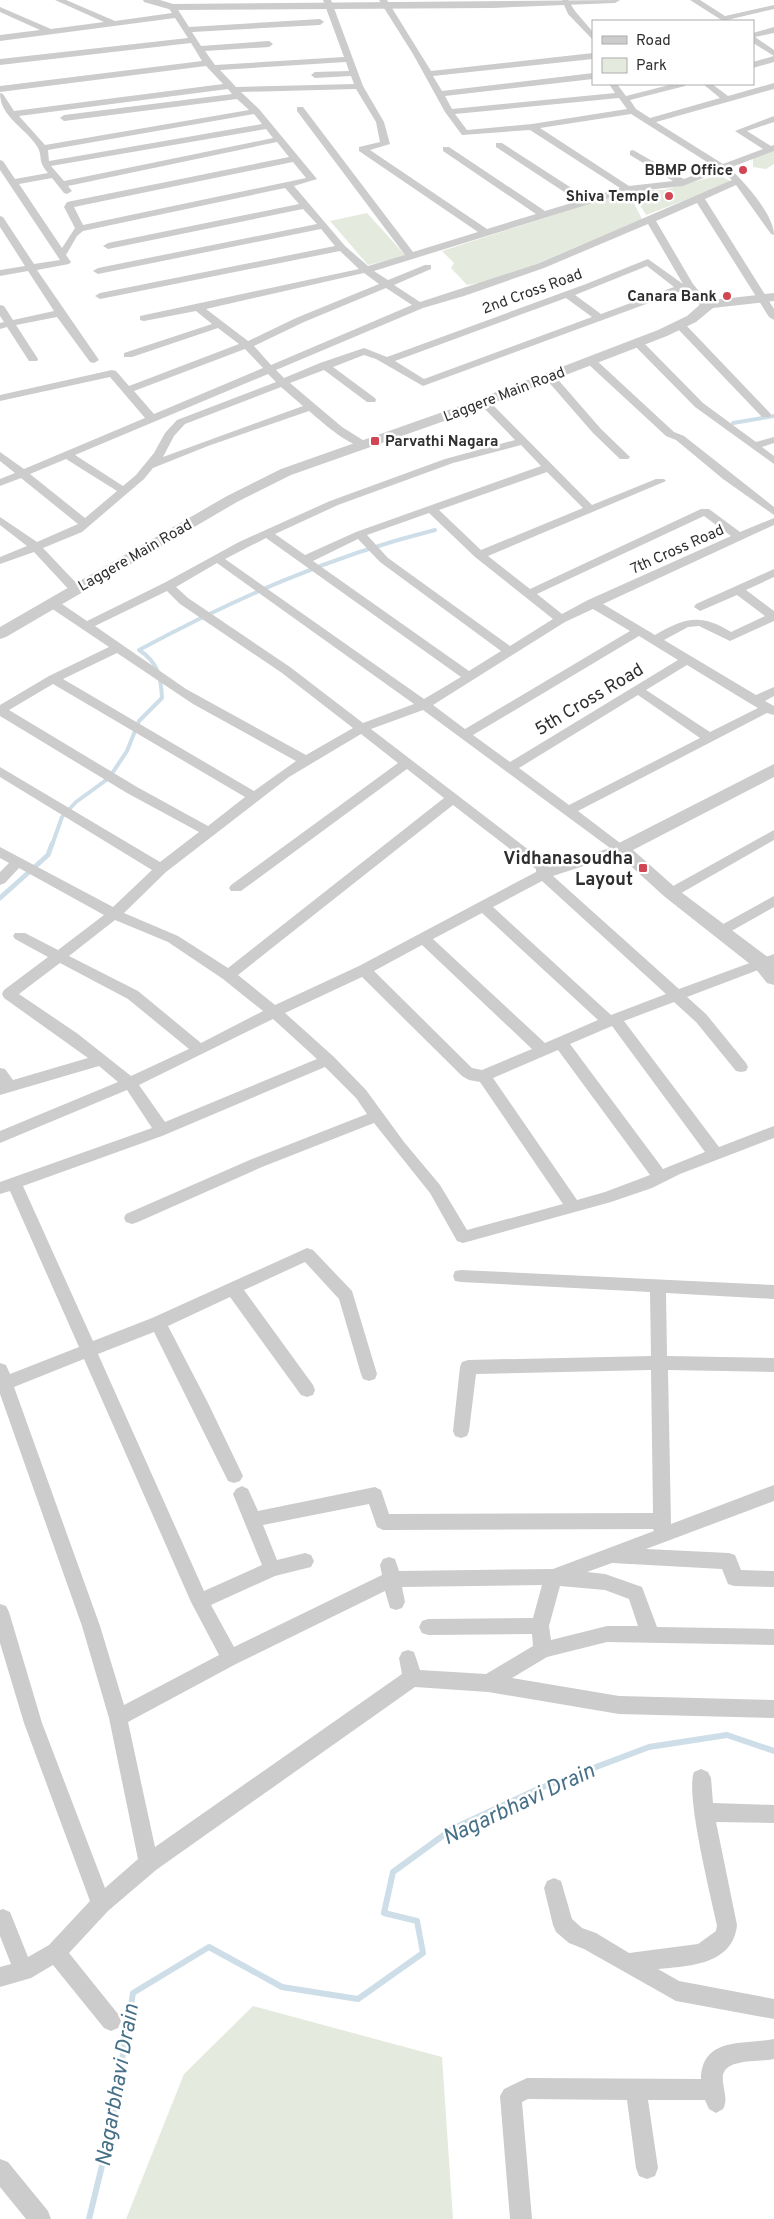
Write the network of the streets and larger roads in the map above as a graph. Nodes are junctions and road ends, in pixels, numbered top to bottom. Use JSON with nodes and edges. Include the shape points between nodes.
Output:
{"nodes":[{"id":1,"x":59,"y":0,"type":"edge"},
{"id":2,"x":148,"y":0,"type":"edge"},
{"id":3,"x":615,"y":0,"type":"edge"},
{"id":4,"x":694,"y":0,"type":"edge"},
{"id":5,"x":565,"y":1,"type":"edge"},
{"id":6,"x":328,"y":2,"type":"edge"},
{"id":7,"x":384,"y":2,"type":"edge"},
{"id":8,"x":492,"y":2,"type":"edge"},
{"id":9,"x":190,"y":3,"type":"edge"},
{"id":10,"x":774,"y":7,"type":"edge"},
{"id":11,"x":0,"y":9,"type":"edge"},
{"id":12,"x":175,"y":11,"type":"junction"},
{"id":13,"x":12,"y":14,"type":"junction"},
{"id":14,"x":0,"y":15,"type":"edge"},
{"id":15,"x":721,"y":20,"type":"edge"},
{"id":16,"x":724,"y":20,"type":"edge"},
{"id":17,"x":320,"y":22,"type":"dead end"},
{"id":18,"x":114,"y":24,"type":"junction"},
{"id":19,"x":186,"y":30,"type":"junction"},
{"id":20,"x":774,"y":30,"type":"edge"},
{"id":21,"x":51,"y":32,"type":"junction"},
{"id":22,"x":592,"y":37,"type":"edge"},
{"id":23,"x":0,"y":38,"type":"edge"},
{"id":24,"x":754,"y":38,"type":"edge"},
{"id":25,"x":754,"y":39,"type":"edge"},
{"id":26,"x":193,"y":40,"type":"junction"},
{"id":27,"x":269,"y":44,"type":"dead end"},
{"id":28,"x":199,"y":49,"type":"junction"},
{"id":29,"x":774,"y":54,"type":"edge"},
{"id":30,"x":592,"y":56,"type":"edge"},
{"id":31,"x":349,"y":59,"type":"junction"},
{"id":32,"x":774,"y":59,"type":"edge"},
{"id":33,"x":0,"y":62,"type":"edge"},
{"id":34,"x":210,"y":65,"type":"junction"},
{"id":35,"x":754,"y":65,"type":"edge"},
{"id":36,"x":354,"y":73,"type":"junction"},
{"id":37,"x":428,"y":74,"type":"junction"},
{"id":38,"x":315,"y":75,"type":"dead end"},
{"id":39,"x":592,"y":76,"type":"edge"},
{"id":40,"x":614,"y":85,"type":"edge"},
{"id":41,"x":677,"y":85,"type":"edge"},
{"id":42,"x":708,"y":85,"type":"edge"},
{"id":43,"x":359,"y":86,"type":"junction"},
{"id":44,"x":774,"y":86,"type":"edge"},
{"id":45,"x":0,"y":89,"type":"edge"},
{"id":46,"x":235,"y":91,"type":"junction"},
{"id":47,"x":439,"y":94,"type":"junction"},
{"id":48,"x":0,"y":96,"type":"edge"},
{"id":49,"x":622,"y":97,"type":"junction"},
{"id":50,"x":727,"y":100,"type":"junction"},
{"id":51,"x":300,"y":110,"type":"dead end"},
{"id":52,"x":256,"y":111,"type":"junction"},
{"id":53,"x":634,"y":111,"type":"junction"},
{"id":54,"x":449,"y":112,"type":"junction"},
{"id":55,"x":12,"y":114,"type":"junction"},
{"id":56,"x":51,"y":120,"type":"dead end"},
{"id":57,"x":649,"y":120,"type":"junction"},
{"id":58,"x":34,"y":122,"type":"dead end"},
{"id":59,"x":772,"y":122,"type":"edge"},
{"id":60,"x":20,"y":124,"type":"junction"},
{"id":61,"x":266,"y":126,"type":"junction"},
{"id":62,"x":532,"y":127,"type":"junction"},
{"id":63,"x":279,"y":139,"type":"junction"},
{"id":64,"x":498,"y":145,"type":"dead end"},
{"id":65,"x":43,"y":148,"type":"junction"},
{"id":66,"x":446,"y":149,"type":"dead end"},
{"id":67,"x":772,"y":149,"type":"edge"},
{"id":68,"x":633,"y":153,"type":"dead end"},
{"id":69,"x":295,"y":159,"type":"junction"},
{"id":70,"x":0,"y":163,"type":"edge"},
{"id":71,"x":45,"y":164,"type":"junction"},
{"id":72,"x":723,"y":168,"type":"junction"},
{"id":73,"x":54,"y":174,"type":"junction"},
{"id":74,"x":738,"y":181,"type":"junction"},
{"id":75,"x":13,"y":182,"type":"junction"},
{"id":76,"x":683,"y":183,"type":"junction"},
{"id":77,"x":62,"y":184,"type":"junction"},
{"id":78,"x":288,"y":185,"type":"junction"},
{"id":79,"x":627,"y":189,"type":"junction"},
{"id":80,"x":699,"y":198,"type":"junction"},
{"id":81,"x":75,"y":202,"type":"junction"},
{"id":82,"x":586,"y":202,"type":"junction"},
{"id":83,"x":307,"y":206,"type":"junction"},
{"id":84,"x":544,"y":215,"type":"junction"},
{"id":85,"x":0,"y":219,"type":"edge"},
{"id":86,"x":245,"y":219,"type":"junction"},
{"id":87,"x":650,"y":219,"type":"junction"},
{"id":88,"x":323,"y":226,"type":"junction"},
{"id":89,"x":80,"y":228,"type":"junction"},
{"id":90,"x":774,"y":232,"type":"edge"},
{"id":91,"x":486,"y":233,"type":"junction"},
{"id":92,"x":260,"y":240,"type":"junction"},
{"id":93,"x":108,"y":246,"type":"dead end"},
{"id":94,"x":342,"y":248,"type":"junction"},
{"id":95,"x":61,"y":255,"type":"junction"},
{"id":96,"x":411,"y":256,"type":"junction"},
{"id":97,"x":30,"y":268,"type":"junction"},
{"id":98,"x":428,"y":268,"type":"dead end"},
{"id":99,"x":366,"y":270,"type":"junction"},
{"id":100,"x":98,"y":271,"type":"dead end"},
{"id":101,"x":0,"y":273,"type":"edge"},
{"id":102,"x":386,"y":284,"type":"junction"},
{"id":103,"x":685,"y":287,"type":"junction"},
{"id":104,"x":567,"y":294,"type":"junction"},
{"id":105,"x":100,"y":296,"type":"dead end"},
{"id":106,"x":769,"y":298,"type":"edge"},
{"id":107,"x":418,"y":306,"type":"junction"},
{"id":108,"x":707,"y":307,"type":"junction"},
{"id":109,"x":0,"y":308,"type":"edge"},
{"id":110,"x":198,"y":308,"type":"junction"},
{"id":111,"x":60,"y":313,"type":"junction"},
{"id":112,"x":774,"y":317,"type":"edge"},
{"id":113,"x":144,"y":318,"type":"dead end"},
{"id":114,"x":600,"y":318,"type":"junction"},
{"id":115,"x":5,"y":325,"type":"edge"},
{"id":116,"x":218,"y":325,"type":"junction"},
{"id":117,"x":680,"y":325,"type":"junction"},
{"id":118,"x":637,"y":342,"type":"junction"},
{"id":119,"x":247,"y":345,"type":"junction"},
{"id":120,"x":128,"y":355,"type":"dead end"},
{"id":121,"x":32,"y":359,"type":"dead end"},
{"id":122,"x":94,"y":360,"type":"dead end"},
{"id":123,"x":591,"y":360,"type":"junction"},
{"id":124,"x":386,"y":361,"type":"junction"},
{"id":125,"x":324,"y":365,"type":"junction"},
{"id":126,"x":269,"y":369,"type":"junction"},
{"id":127,"x":550,"y":377,"type":"junction"},
{"id":128,"x":282,"y":382,"type":"junction"},
{"id":129,"x":128,"y":390,"type":"junction"},
{"id":130,"x":0,"y":398,"type":"edge"},
{"id":131,"x":371,"y":400,"type":"dead end"},
{"id":132,"x":485,"y":403,"type":"junction"},
{"id":133,"x":310,"y":407,"type":"junction"},
{"id":134,"x":766,"y":415,"type":"dead end"},
{"id":135,"x":152,"y":419,"type":"junction"},
{"id":136,"x":774,"y":440,"type":"edge"},
{"id":137,"x":524,"y":441,"type":"junction"},
{"id":138,"x":362,"y":444,"type":"junction"},
{"id":139,"x":754,"y":446,"type":"junction"},
{"id":140,"x":67,"y":455,"type":"junction"},
{"id":141,"x":624,"y":456,"type":"dead end"},
{"id":142,"x":1,"y":457,"type":"edge"},
{"id":143,"x":774,"y":461,"type":"edge"},
{"id":144,"x":149,"y":467,"type":"junction"},
{"id":145,"x":550,"y":467,"type":"junction"},
{"id":146,"x":22,"y":474,"type":"junction"},
{"id":147,"x":660,"y":481,"type":"dead end"},
{"id":148,"x":0,"y":483,"type":"edge"},
{"id":149,"x":124,"y":491,"type":"junction"},
{"id":150,"x":430,"y":508,"type":"junction"},
{"id":151,"x":589,"y":508,"type":"junction"},
{"id":152,"x":774,"y":512,"type":"edge"},
{"id":153,"x":0,"y":520,"type":"edge"},
{"id":154,"x":774,"y":521,"type":"edge"},
{"id":155,"x":85,"y":524,"type":"junction"},
{"id":156,"x":266,"y":533,"type":"junction"},
{"id":157,"x":360,"y":534,"type":"junction"},
{"id":158,"x":739,"y":537,"type":"junction"},
{"id":159,"x":36,"y":548,"type":"junction"},
{"id":160,"x":480,"y":555,"type":"junction"},
{"id":161,"x":217,"y":558,"type":"junction"},
{"id":162,"x":305,"y":560,"type":"junction"},
{"id":163,"x":0,"y":561,"type":"edge"},
{"id":164,"x":774,"y":573,"type":"edge"},
{"id":165,"x":168,"y":586,"type":"junction"},
{"id":166,"x":76,"y":590,"type":"junction"},
{"id":167,"x":738,"y":590,"type":"junction"},
{"id":168,"x":528,"y":594,"type":"junction"},
{"id":169,"x":52,"y":603,"type":"junction"},
{"id":170,"x":592,"y":603,"type":"junction"},
{"id":171,"x":700,"y":607,"type":"dead end"},
{"id":172,"x":773,"y":616,"type":"edge"},
{"id":173,"x":561,"y":619,"type":"junction"},
{"id":174,"x":88,"y":625,"type":"junction"},
{"id":175,"x":638,"y":631,"type":"junction"},
{"id":176,"x":0,"y":634,"type":"edge"},
{"id":177,"x":654,"y":641,"type":"junction"},
{"id":178,"x":118,"y":648,"type":"junction"},
{"id":179,"x":508,"y":650,"type":"junction"},
{"id":180,"x":687,"y":660,"type":"junction"},
{"id":181,"x":468,"y":676,"type":"junction"},
{"id":182,"x":53,"y":679,"type":"junction"},
{"id":183,"x":638,"y":690,"type":"junction"},
{"id":184,"x":774,"y":691,"type":"edge"},
{"id":185,"x":755,"y":701,"type":"junction"},
{"id":186,"x":424,"y":704,"type":"junction"},
{"id":187,"x":0,"y":710,"type":"edge"},
{"id":188,"x":771,"y":710,"type":"edge"},
{"id":189,"x":362,"y":728,"type":"junction"},
{"id":190,"x":464,"y":735,"type":"junction"},
{"id":191,"x":709,"y":738,"type":"junction"},
{"id":192,"x":306,"y":761,"type":"junction"},
{"id":193,"x":407,"y":763,"type":"junction"},
{"id":194,"x":509,"y":768,"type":"junction"},
{"id":195,"x":774,"y":770,"type":"edge"},
{"id":196,"x":0,"y":771,"type":"edge"},
{"id":197,"x":255,"y":797,"type":"junction"},
{"id":198,"x":453,"y":798,"type":"junction"},
{"id":199,"x":568,"y":811,"type":"junction"},
{"id":200,"x":209,"y":832,"type":"junction"},
{"id":201,"x":774,"y":834,"type":"edge"},
{"id":202,"x":620,"y":850,"type":"junction"},
{"id":203,"x":0,"y":852,"type":"edge"},
{"id":204,"x":22,"y":864,"type":"junction"},
{"id":205,"x":162,"y":869,"type":"junction"},
{"id":206,"x":543,"y":874,"type":"junction"},
{"id":207,"x":0,"y":880,"type":"edge"},
{"id":208,"x":236,"y":888,"type":"dead end"},
{"id":209,"x":671,"y":892,"type":"junction"},
{"id":210,"x":774,"y":901,"type":"edge"},
{"id":211,"x":484,"y":906,"type":"junction"},
{"id":212,"x":114,"y":914,"type":"junction"},
{"id":213,"x":720,"y":931,"type":"junction"},
{"id":214,"x":20,"y":936,"type":"dead end"},
{"id":215,"x":423,"y":938,"type":"junction"},
{"id":216,"x":58,"y":956,"type":"junction"},
{"id":217,"x":768,"y":961,"type":"edge"},
{"id":218,"x":364,"y":970,"type":"junction"},
{"id":219,"x":228,"y":975,"type":"junction"},
{"id":220,"x":774,"y":978,"type":"edge"},
{"id":221,"x":677,"y":995,"type":"junction"},
{"id":222,"x":4,"y":998,"type":"edge"},
{"id":223,"x":274,"y":1012,"type":"junction"},
{"id":224,"x":612,"y":1020,"type":"junction"},
{"id":225,"x":560,"y":1042,"type":"junction"},
{"id":226,"x":200,"y":1050,"type":"junction"},
{"id":227,"x":543,"y":1050,"type":"junction"},
{"id":228,"x":101,"y":1060,"type":"junction"},
{"id":229,"x":328,"y":1060,"type":"junction"},
{"id":230,"x":741,"y":1067,"type":"dead end"},
{"id":231,"x":0,"y":1073,"type":"edge"},
{"id":232,"x":484,"y":1076,"type":"junction"},
{"id":233,"x":130,"y":1083,"type":"junction"},
{"id":234,"x":4,"y":1087,"type":"edge"},
{"id":235,"x":377,"y":1116,"type":"junction"},
{"id":236,"x":162,"y":1130,"type":"junction"},
{"id":237,"x":774,"y":1132,"type":"edge"},
{"id":238,"x":0,"y":1137,"type":"edge"},
{"id":239,"x":716,"y":1154,"type":"junction"},
{"id":240,"x":660,"y":1177,"type":"junction"},
{"id":241,"x":7,"y":1185,"type":"edge"},
{"id":242,"x":574,"y":1207,"type":"junction"},
{"id":243,"x":132,"y":1218,"type":"dead end"},
{"id":244,"x":461,"y":1276,"type":"dead end"},
{"id":245,"x":658,"y":1286,"type":"junction"},
{"id":246,"x":233,"y":1288,"type":"junction"},
{"id":247,"x":774,"y":1292,"type":"edge"},
{"id":248,"x":158,"y":1322,"type":"junction"},
{"id":249,"x":88,"y":1350,"type":"junction"},
{"id":250,"x":659,"y":1363,"type":"junction"},
{"id":251,"x":774,"y":1364,"type":"edge"},
{"id":252,"x":369,"y":1374,"type":"dead end"},
{"id":253,"x":2,"y":1379,"type":"edge"},
{"id":254,"x":307,"y":1390,"type":"dead end"},
{"id":255,"x":461,"y":1431,"type":"dead end"},
{"id":256,"x":234,"y":1476,"type":"dead end"},
{"id":257,"x":242,"y":1494,"type":"dead end"},
{"id":258,"x":773,"y":1494,"type":"edge"},
{"id":259,"x":252,"y":1520,"type":"junction"},
{"id":260,"x":663,"y":1528,"type":"junction"},
{"id":261,"x":609,"y":1555,"type":"junction"},
{"id":262,"x":305,"y":1561,"type":"dead end"},
{"id":263,"x":272,"y":1569,"type":"junction"},
{"id":264,"x":390,"y":1572,"type":"junction"},
{"id":265,"x":553,"y":1577,"type":"junction"},
{"id":266,"x":774,"y":1579,"type":"edge"},
{"id":267,"x":200,"y":1602,"type":"junction"},
{"id":268,"x":396,"y":1602,"type":"dead end"},
{"id":269,"x":0,"y":1612,"type":"edge"},
{"id":270,"x":540,"y":1626,"type":"junction"},
{"id":271,"x":428,"y":1627,"type":"dead end"},
{"id":272,"x":650,"y":1634,"type":"junction"},
{"id":273,"x":774,"y":1636,"type":"edge"},
{"id":274,"x":543,"y":1650,"type":"junction"},
{"id":275,"x":230,"y":1658,"type":"junction"},
{"id":276,"x":408,"y":1658,"type":"dead end"},
{"id":277,"x":412,"y":1678,"type":"junction"},
{"id":278,"x":488,"y":1683,"type":"junction"},
{"id":279,"x":774,"y":1709,"type":"edge"},
{"id":280,"x":118,"y":1718,"type":"junction"},
{"id":281,"x":701,"y":1778,"type":"dead end"},
{"id":282,"x":704,"y":1812,"type":"junction"},
{"id":283,"x":774,"y":1814,"type":"edge"},
{"id":284,"x":149,"y":1862,"type":"junction"},
{"id":285,"x":554,"y":1888,"type":"dead end"},
{"id":286,"x":101,"y":1904,"type":"junction"},
{"id":287,"x":3,"y":1919,"type":"dead end"},
{"id":288,"x":56,"y":1952,"type":"junction"},
{"id":289,"x":626,"y":1963,"type":"junction"},
{"id":290,"x":24,"y":1971,"type":"junction"},
{"id":291,"x":0,"y":1977,"type":"edge"},
{"id":292,"x":774,"y":2009,"type":"edge"},
{"id":293,"x":111,"y":2021,"type":"dead end"},
{"id":294,"x":774,"y":2049,"type":"edge"},
{"id":295,"x":636,"y":2089,"type":"junction"},
{"id":296,"x":647,"y":2168,"type":"dead end"},
{"id":297,"x":0,"y":2170,"type":"edge"},
{"id":298,"x":40,"y":2219,"type":"edge"},
{"id":299,"x":521,"y":2219,"type":"edge"}],
"edges":[{"from":1,"to":18,"type":"street"},
{"from":2,"to":12,"type":"street"},
{"from":3,"to":5,"type":"street"},
{"from":4,"to":15,"type":"street"},
{"from":5,"to":8,"type":"street"},
{"from":5,"to":22,"type":"street"},
{"from":6,"to":7,"type":"street"},
{"from":6,"to":9,"type":"street"},
{"from":6,"to":31,"type":"street"},
{"from":7,"to":8,"type":"street"},
{"from":7,"to":37,"type":"street"},
{"from":9,"to":12,"type":"street"},
{"from":10,"to":16,"type":"street","via":[[757,7]]},
{"from":11,"to":13,"type":"street"},
{"from":12,"to":18,"type":"street"},
{"from":12,"to":19,"type":"street"},
{"from":13,"to":14,"type":"street"},
{"from":13,"to":21,"type":"street"},
{"from":17,"to":19,"type":"street"},
{"from":18,"to":21,"type":"street"},
{"from":19,"to":26,"type":"street"},
{"from":20,"to":24,"type":"street"},
{"from":21,"to":23,"type":"street"},
{"from":25,"to":29,"type":"street"},
{"from":26,"to":28,"type":"street"},
{"from":26,"to":33,"type":"street"},
{"from":27,"to":28,"type":"street"},
{"from":28,"to":34,"type":"street"},
{"from":30,"to":37,"type":"street"},
{"from":31,"to":34,"type":"street"},
{"from":31,"to":36,"type":"street"},
{"from":32,"to":35,"type":"street"},
{"from":34,"to":45,"type":"street"},
{"from":34,"to":46,"type":"street"},
{"from":36,"to":38,"type":"street"},
{"from":36,"to":43,"type":"street"},
{"from":37,"to":47,"type":"street"},
{"from":39,"to":47,"type":"street"},
{"from":40,"to":49,"type":"street"},
{"from":41,"to":49,"type":"street"},
{"from":42,"to":50,"type":"street"},
{"from":43,"to":46,"type":"street"},
{"from":43,"to":91,"type":"street","via":[[380,122],[385,144],[362,149]]},
{"from":44,"to":50,"type":"street"},
{"from":46,"to":52,"type":"street"},
{"from":46,"to":55,"type":"street"},
{"from":46,"to":56,"type":"street"},
{"from":47,"to":54,"type":"street"},
{"from":48,"to":55,"type":"street"},
{"from":49,"to":53,"type":"street"},
{"from":49,"to":54,"type":"street"},
{"from":50,"to":57,"type":"street"},
{"from":51,"to":96,"type":"street"},
{"from":52,"to":61,"type":"street"},
{"from":52,"to":65,"type":"street"},
{"from":53,"to":57,"type":"street"},
{"from":53,"to":62,"type":"street"},
{"from":54,"to":62,"type":"street","via":[[462,131],[468,133]]},
{"from":55,"to":60,"type":"street"},
{"from":57,"to":72,"type":"street"},
{"from":58,"to":60,"type":"street"},
{"from":59,"to":67,"type":"street","via":[[740,130]]},
{"from":60,"to":65,"type":"street"},
{"from":61,"to":63,"type":"street"},
{"from":61,"to":71,"type":"street"},
{"from":62,"to":79,"type":"street"},
{"from":63,"to":69,"type":"street"},
{"from":63,"to":77,"type":"street"},
{"from":64,"to":82,"type":"street"},
{"from":65,"to":71,"type":"street"},
{"from":66,"to":84,"type":"street"},
{"from":67,"to":72,"type":"street"},
{"from":68,"to":76,"type":"street"},
{"from":69,"to":78,"type":"street","via":[[312,179]]},
{"from":69,"to":81,"type":"street"},
{"from":70,"to":75,"type":"street"},
{"from":71,"to":73,"type":"street"},
{"from":72,"to":74,"type":"street"},
{"from":72,"to":76,"type":"street"},
{"from":73,"to":75,"type":"street"},
{"from":73,"to":77,"type":"street"},
{"from":74,"to":80,"type":"street"},
{"from":74,"to":90,"type":"street"},
{"from":75,"to":95,"type":"street"},
{"from":76,"to":79,"type":"street"},
{"from":77,"to":81,"type":"street"},
{"from":78,"to":83,"type":"street"},
{"from":78,"to":89,"type":"street"},
{"from":79,"to":82,"type":"street"},
{"from":80,"to":87,"type":"street"},
{"from":80,"to":106,"type":"street"},
{"from":81,"to":89,"type":"street","via":[[69,207]]},
{"from":82,"to":84,"type":"street"},
{"from":83,"to":86,"type":"street"},
{"from":83,"to":88,"type":"street"},
{"from":84,"to":91,"type":"street"},
{"from":85,"to":97,"type":"street"},
{"from":86,"to":92,"type":"street"},
{"from":86,"to":93,"type":"street"},
{"from":87,"to":103,"type":"street"},
{"from":87,"to":107,"type":"street","via":[[502,281]]},
{"from":88,"to":92,"type":"street"},
{"from":88,"to":94,"type":"street"},
{"from":89,"to":95,"type":"street","via":[[72,235]]},
{"from":91,"to":96,"type":"street"},
{"from":92,"to":100,"type":"street"},
{"from":94,"to":99,"type":"street"},
{"from":94,"to":105,"type":"street"},
{"from":95,"to":97,"type":"street","via":[[66,262]]},
{"from":96,"to":99,"type":"street"},
{"from":97,"to":101,"type":"street"},
{"from":97,"to":111,"type":"street"},
{"from":98,"to":102,"type":"street"},
{"from":99,"to":102,"type":"street"},
{"from":99,"to":110,"type":"street"},
{"from":102,"to":107,"type":"street"},
{"from":102,"to":119,"type":"street"},
{"from":103,"to":104,"type":"street","name":"2nd Cross Road","via":[[648,262]]},
{"from":103,"to":108,"type":"street"},
{"from":103,"to":114,"type":"street"},
{"from":104,"to":114,"type":"street"},
{"from":104,"to":124,"type":"street","name":"2nd Cross Road"},
{"from":106,"to":108,"type":"street","name":"Laggere Main Road","via":[[709,304]]},
{"from":106,"to":112,"type":"street"},
{"from":107,"to":126,"type":"street"},
{"from":108,"to":117,"type":"street","name":"Laggere Main Road"},
{"from":109,"to":115,"type":"street"},
{"from":110,"to":113,"type":"street"},
{"from":110,"to":116,"type":"street"},
{"from":111,"to":115,"type":"street"},
{"from":111,"to":122,"type":"street"},
{"from":114,"to":124,"type":"street","via":[[423,383]]},
{"from":115,"to":121,"type":"street"},
{"from":116,"to":119,"type":"street"},
{"from":116,"to":120,"type":"street"},
{"from":117,"to":118,"type":"street","name":"Laggere Main Road"},
{"from":117,"to":134,"type":"street"},
{"from":118,"to":123,"type":"street","name":"Laggere Main Road"},
{"from":118,"to":139,"type":"street","via":[[699,405]]},
{"from":119,"to":126,"type":"street"},
{"from":119,"to":129,"type":"street"},
{"from":123,"to":127,"type":"street","name":"Laggere Main Road"},
{"from":123,"to":152,"type":"street","via":[[670,434],[680,438]]},
{"from":124,"to":125,"type":"street","via":[[364,351]]},
{"from":125,"to":128,"type":"street"},
{"from":125,"to":131,"type":"street"},
{"from":126,"to":128,"type":"street"},
{"from":126,"to":135,"type":"street"},
{"from":127,"to":132,"type":"street","name":"Laggere Main Road"},
{"from":127,"to":141,"type":"street","via":[[597,431]]},
{"from":128,"to":133,"type":"street"},
{"from":128,"to":144,"type":"street","via":[[181,422]]},
{"from":129,"to":130,"type":"street","via":[[115,374],[107,373]]},
{"from":129,"to":135,"type":"street"},
{"from":132,"to":137,"type":"street"},
{"from":132,"to":138,"type":"street","name":"Laggere Main Road"},
{"from":133,"to":138,"type":"street"},
{"from":133,"to":144,"type":"street"},
{"from":135,"to":140,"type":"street"},
{"from":136,"to":139,"type":"street"},
{"from":137,"to":145,"type":"street"},
{"from":137,"to":156,"type":"street","via":[[449,461],[334,503]]},
{"from":138,"to":166,"type":"street","name":"Laggere Main Road","via":[[286,472],[232,499]]},
{"from":139,"to":143,"type":"street"},
{"from":140,"to":146,"type":"street"},
{"from":140,"to":149,"type":"street"},
{"from":142,"to":146,"type":"street"},
{"from":144,"to":149,"type":"street"},
{"from":145,"to":150,"type":"street"},
{"from":145,"to":151,"type":"street"},
{"from":146,"to":148,"type":"street"},
{"from":146,"to":155,"type":"street"},
{"from":147,"to":151,"type":"street"},
{"from":149,"to":155,"type":"street"},
{"from":150,"to":157,"type":"street"},
{"from":150,"to":160,"type":"street"},
{"from":151,"to":160,"type":"street"},
{"from":153,"to":159,"type":"street"},
{"from":154,"to":158,"type":"street","name":"7th Cross Road"},
{"from":155,"to":159,"type":"street"},
{"from":156,"to":161,"type":"street"},
{"from":156,"to":162,"type":"street"},
{"from":157,"to":162,"type":"street"},
{"from":157,"to":179,"type":"street","via":[[384,560]]},
{"from":158,"to":168,"type":"street","via":[[705,511]]},
{"from":158,"to":170,"type":"street","name":"7th Cross Road"},
{"from":159,"to":163,"type":"street"},
{"from":159,"to":166,"type":"street"},
{"from":160,"to":168,"type":"street"},
{"from":161,"to":165,"type":"street"},
{"from":161,"to":186,"type":"street"},
{"from":162,"to":181,"type":"street"},
{"from":164,"to":167,"type":"street"},
{"from":165,"to":174,"type":"street"},
{"from":165,"to":189,"type":"street","via":[[184,601],[286,670]]},
{"from":166,"to":169,"type":"street","name":"Laggere Main Road"},
{"from":167,"to":171,"type":"street"},
{"from":167,"to":172,"type":"street"},
{"from":168,"to":173,"type":"street"},
{"from":169,"to":174,"type":"street"},
{"from":169,"to":176,"type":"street","name":"Laggere Main Road"},
{"from":170,"to":173,"type":"street","name":"7th Cross Road"},
{"from":170,"to":175,"type":"street"},
{"from":172,"to":177,"type":"street","via":[[730,637],[709,624],[689,622]]},
{"from":173,"to":179,"type":"street","name":"7th Cross Road"},
{"from":174,"to":178,"type":"street"},
{"from":175,"to":177,"type":"street"},
{"from":175,"to":190,"type":"street"},
{"from":177,"to":180,"type":"street"},
{"from":178,"to":182,"type":"street"},
{"from":178,"to":192,"type":"street","via":[[161,678]]},
{"from":179,"to":181,"type":"street","name":"7th Cross Road"},
{"from":180,"to":183,"type":"street","name":"5th Cross Road"},
{"from":180,"to":185,"type":"street"},
{"from":181,"to":186,"type":"street","name":"7th Cross Road"},
{"from":182,"to":187,"type":"street"},
{"from":182,"to":197,"type":"street"},
{"from":183,"to":191,"type":"street"},
{"from":183,"to":194,"type":"street","name":"5th Cross Road"},
{"from":184,"to":185,"type":"street"},
{"from":185,"to":188,"type":"street"},
{"from":186,"to":189,"type":"street","name":"7th Cross Road"},
{"from":186,"to":190,"type":"street"},
{"from":187,"to":200,"type":"street"},
{"from":188,"to":191,"type":"street"},
{"from":189,"to":192,"type":"street","name":"7th Cross Road"},
{"from":189,"to":193,"type":"street"},
{"from":190,"to":194,"type":"street"},
{"from":191,"to":199,"type":"street"},
{"from":192,"to":197,"type":"street","name":"7th Cross Road"},
{"from":193,"to":198,"type":"street"},
{"from":193,"to":208,"type":"street"},
{"from":194,"to":199,"type":"street"},
{"from":195,"to":202,"type":"street"},
{"from":196,"to":205,"type":"street"},
{"from":197,"to":200,"type":"street","name":"7th Cross Road"},
{"from":198,"to":206,"type":"street","via":[[542,867]]},
{"from":198,"to":219,"type":"street"},
{"from":199,"to":202,"type":"street"},
{"from":200,"to":205,"type":"street","name":"7th Cross Road"},
{"from":201,"to":209,"type":"street"},
{"from":202,"to":206,"type":"street"},
{"from":202,"to":209,"type":"street"},
{"from":203,"to":204,"type":"street"},
{"from":204,"to":207,"type":"street"},
{"from":204,"to":212,"type":"street"},
{"from":205,"to":212,"type":"street","name":"7th Cross Road"},
{"from":206,"to":211,"type":"street"},
{"from":206,"to":221,"type":"street"},
{"from":209,"to":213,"type":"street"},
{"from":210,"to":213,"type":"street"},
{"from":211,"to":215,"type":"street"},
{"from":211,"to":224,"type":"street"},
{"from":212,"to":216,"type":"street","name":"7th Cross Road"},
{"from":212,"to":219,"type":"street","via":[[173,939]]},
{"from":213,"to":217,"type":"street"},
{"from":214,"to":216,"type":"street"},
{"from":215,"to":218,"type":"street"},
{"from":215,"to":227,"type":"street"},
{"from":216,"to":222,"type":"street","name":"7th Cross Road"},
{"from":216,"to":226,"type":"street","via":[[133,995]]},
{"from":217,"to":220,"type":"street"},
{"from":217,"to":221,"type":"street"},
{"from":218,"to":223,"type":"street"},
{"from":218,"to":232,"type":"street","via":[[467,1072]]},
{"from":219,"to":223,"type":"street"},
{"from":221,"to":224,"type":"street"},
{"from":221,"to":230,"type":"street","via":[[701,1018]]},
{"from":222,"to":228,"type":"street","via":[[73,1038]]},
{"from":223,"to":226,"type":"street"},
{"from":223,"to":229,"type":"street"},
{"from":224,"to":225,"type":"street"},
{"from":224,"to":239,"type":"street"},
{"from":225,"to":227,"type":"street"},
{"from":225,"to":240,"type":"street"},
{"from":226,"to":233,"type":"street"},
{"from":227,"to":232,"type":"street"},
{"from":228,"to":233,"type":"street"},
{"from":228,"to":234,"type":"street"},
{"from":229,"to":235,"type":"street"},
{"from":229,"to":236,"type":"street"},
{"from":231,"to":234,"type":"street"},
{"from":232,"to":242,"type":"street"},
{"from":233,"to":236,"type":"street"},
{"from":233,"to":238,"type":"street"},
{"from":235,"to":242,"type":"street","via":[[435,1189],[463,1237]]},
{"from":235,"to":243,"type":"street","via":[[257,1163]]},
{"from":236,"to":241,"type":"street"},
{"from":237,"to":239,"type":"street"},
{"from":239,"to":240,"type":"street"},
{"from":240,"to":242,"type":"street"},
{"from":241,"to":249,"type":"street"},
{"from":244,"to":245,"type":"street"},
{"from":245,"to":247,"type":"street"},
{"from":245,"to":250,"type":"street"},
{"from":246,"to":248,"type":"street"},
{"from":246,"to":252,"type":"street","via":[[308,1254],[346,1296]]},
{"from":246,"to":254,"type":"street"},
{"from":248,"to":249,"type":"street"},
{"from":248,"to":256,"type":"street"},
{"from":249,"to":253,"type":"street"},
{"from":249,"to":267,"type":"street"},
{"from":250,"to":251,"type":"street"},
{"from":250,"to":255,"type":"street","via":[[468,1367]]},
{"from":250,"to":260,"type":"street"},
{"from":253,"to":280,"type":"street","via":[[87,1616]]},
{"from":257,"to":259,"type":"street"},
{"from":258,"to":260,"type":"street"},
{"from":259,"to":260,"type":"street","via":[[375,1495],[382,1522]]},
{"from":259,"to":263,"type":"street"},
{"from":260,"to":261,"type":"street"},
{"from":261,"to":265,"type":"street"},
{"from":261,"to":266,"type":"street","via":[[729,1561],[734,1578]]},
{"from":262,"to":263,"type":"street"},
{"from":263,"to":267,"type":"street"},
{"from":264,"to":265,"type":"street"},
{"from":264,"to":268,"type":"street"},
{"from":264,"to":275,"type":"street"},
{"from":265,"to":270,"type":"street"},
{"from":265,"to":272,"type":"street","via":[[605,1582],[636,1593]]},
{"from":267,"to":275,"type":"street"},
{"from":269,"to":286,"type":"street","via":[[33,1723]]},
{"from":270,"to":271,"type":"street"},
{"from":270,"to":274,"type":"street"},
{"from":272,"to":273,"type":"street"},
{"from":272,"to":274,"type":"street","via":[[607,1634]]},
{"from":274,"to":278,"type":"street"},
{"from":275,"to":280,"type":"street"},
{"from":276,"to":277,"type":"street"},
{"from":277,"to":278,"type":"street"},
{"from":277,"to":284,"type":"street"},
{"from":278,"to":279,"type":"street","via":[[619,1705]]},
{"from":280,"to":284,"type":"street"},
{"from":281,"to":282,"type":"street"},
{"from":282,"to":283,"type":"street"},
{"from":282,"to":289,"type":"street","via":[[727,1926],[726,1936],[701,1954]]},
{"from":284,"to":286,"type":"street"},
{"from":285,"to":289,"type":"street","via":[[563,1925],[576,1936],[589,1940]]},
{"from":286,"to":288,"type":"street"},
{"from":287,"to":290,"type":"street"},
{"from":288,"to":290,"type":"street"},
{"from":288,"to":293,"type":"street"},
{"from":289,"to":292,"type":"street","via":[[676,1991]]},
{"from":290,"to":291,"type":"street"},
{"from":294,"to":295,"type":"street","via":[[724,2055],[714,2064],[715,2096]]},
{"from":295,"to":296,"type":"street"},
{"from":295,"to":299,"type":"street","via":[[527,2088],[511,2096]]},
{"from":297,"to":298,"type":"street"}]}
